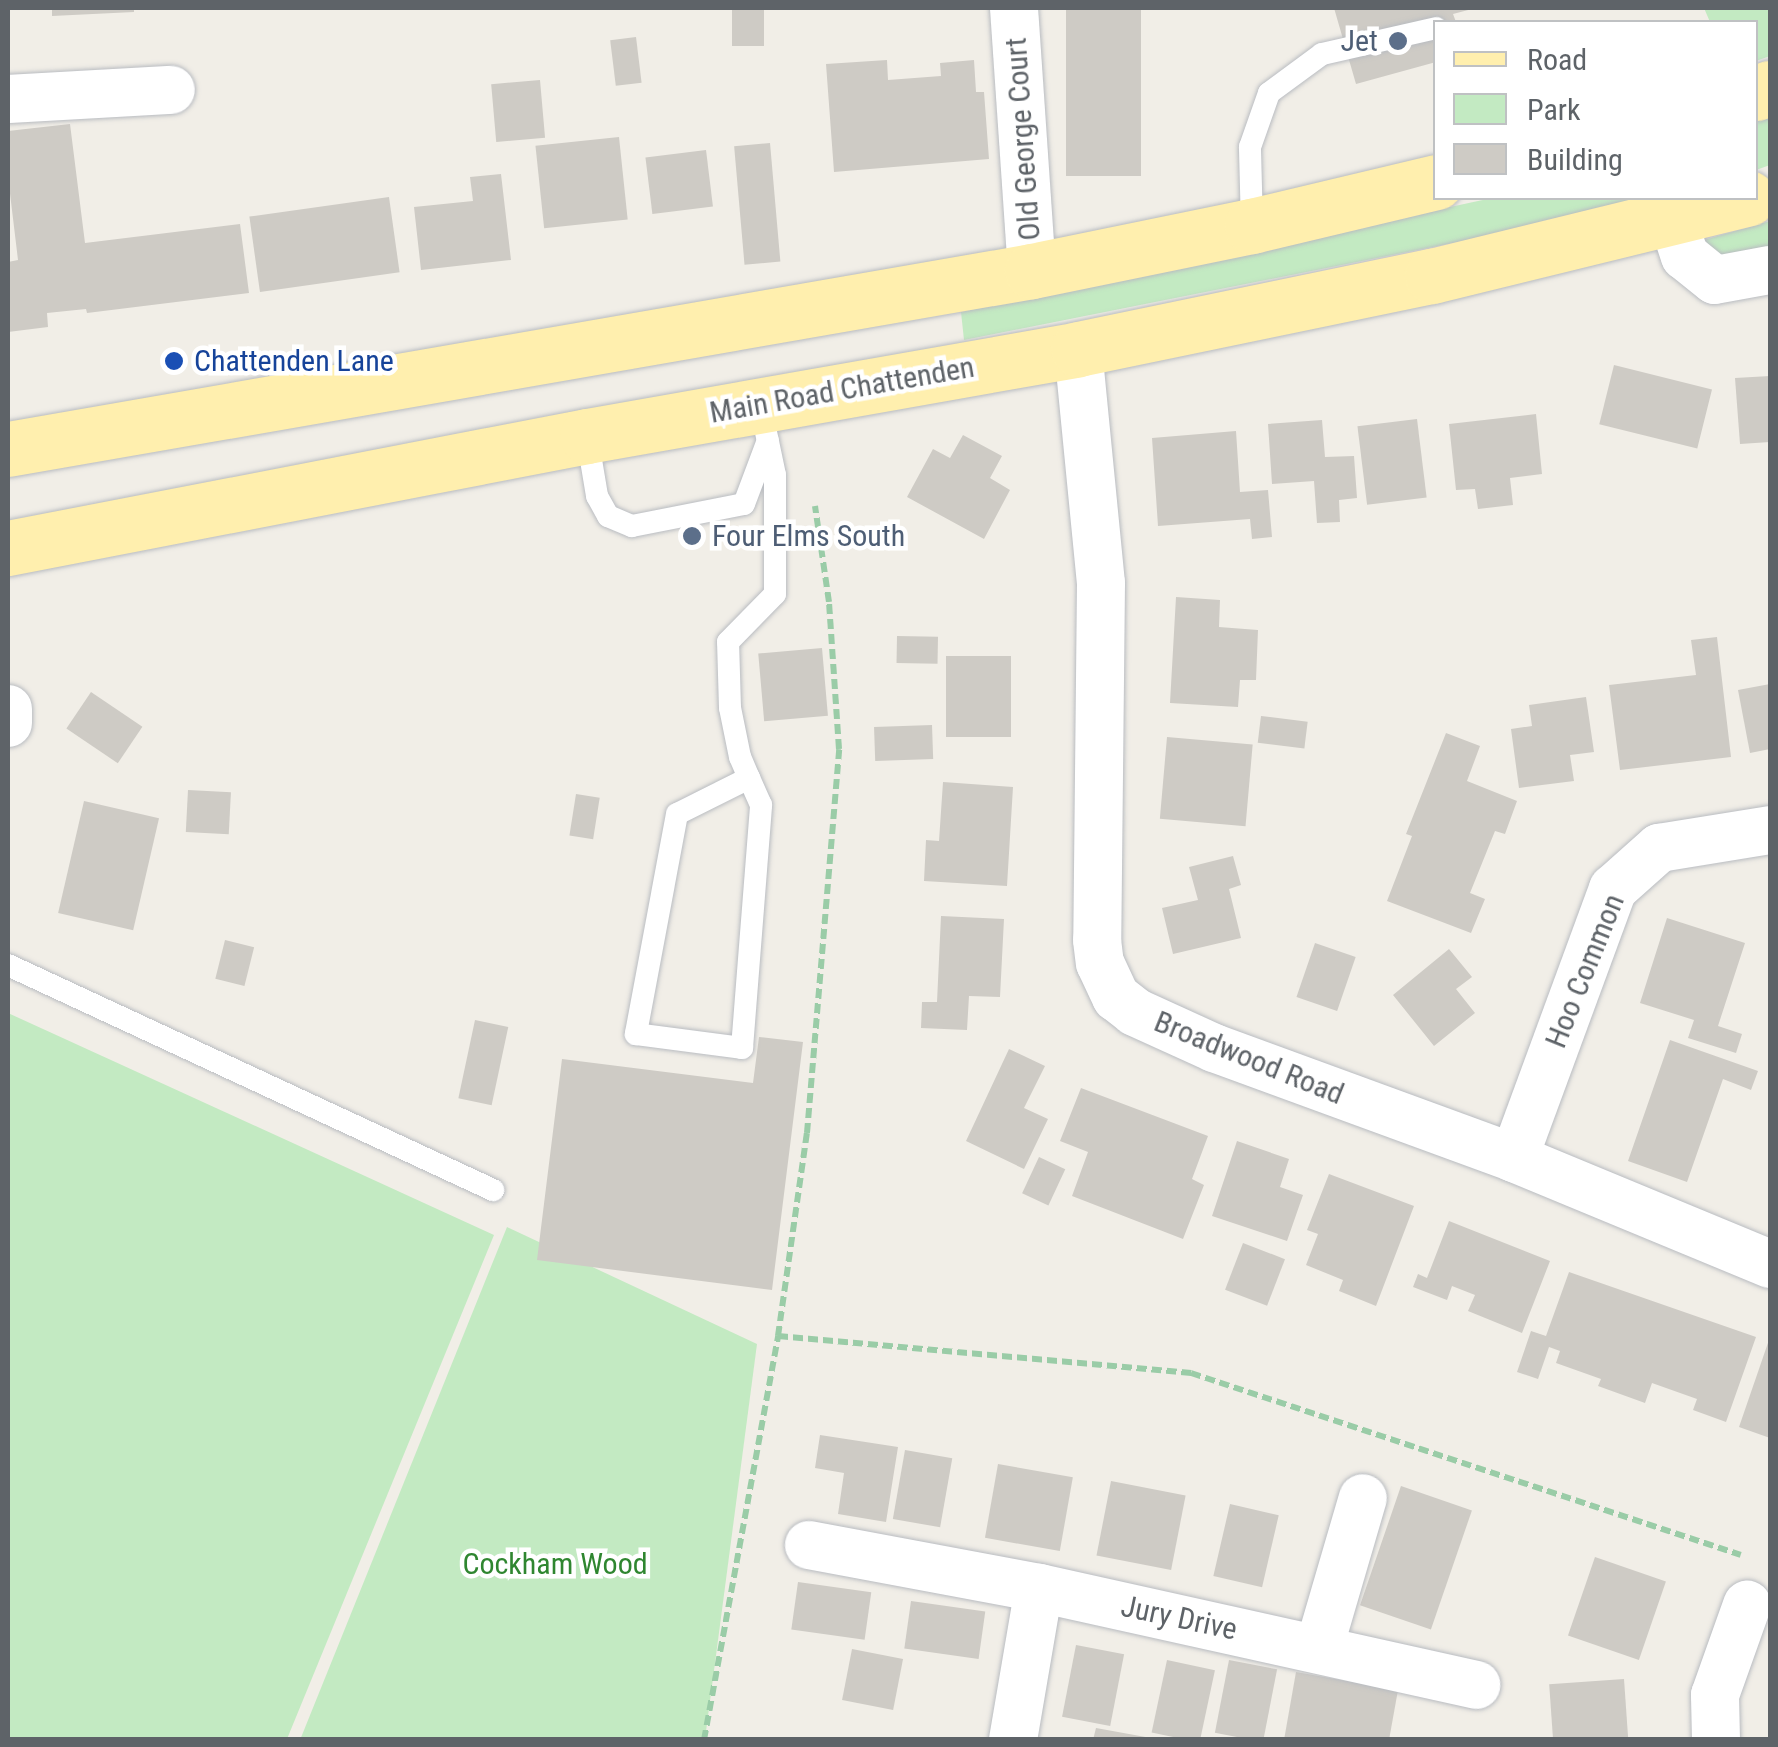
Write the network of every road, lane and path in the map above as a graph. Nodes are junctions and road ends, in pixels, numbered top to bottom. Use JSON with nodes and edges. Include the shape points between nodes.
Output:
{"nodes":[{"id":1,"x":1014,"y":8,"type":"edge"},
{"id":2,"x":1433,"y":29,"type":"edge"},
{"id":3,"x":170,"y":90,"type":"dead end"},
{"id":4,"x":8,"y":99,"type":"edge"},
{"id":5,"x":1433,"y":183,"type":"edge"},
{"id":6,"x":1739,"y":200,"type":"edge"},
{"id":7,"x":1673,"y":220,"type":"junction"},
{"id":8,"x":1252,"y":226,"type":"junction"},
{"id":9,"x":1770,"y":270,"type":"edge"},
{"id":10,"x":1032,"y":271,"type":"junction"},
{"id":11,"x":1078,"y":349,"type":"junction"},
{"id":12,"x":764,"y":422,"type":"junction"},
{"id":13,"x":588,"y":436,"type":"junction"},
{"id":14,"x":8,"y":449,"type":"edge"},
{"id":15,"x":813,"y":491,"type":"dead end"},
{"id":16,"x":8,"y":548,"type":"edge"},
{"id":17,"x":8,"y":709,"type":"edge"},
{"id":18,"x":8,"y":723,"type":"edge"},
{"id":19,"x":749,"y":778,"type":"junction"},
{"id":20,"x":1770,"y":830,"type":"edge"},
{"id":21,"x":8,"y":966,"type":"edge"},
{"id":22,"x":1514,"y":1158,"type":"junction"},
{"id":23,"x":493,"y":1190,"type":"dead end"},
{"id":24,"x":1770,"y":1264,"type":"edge"},
{"id":25,"x":778,"y":1336,"type":"junction"},
{"id":26,"x":1363,"y":1498,"type":"dead end"},
{"id":27,"x":809,"y":1545,"type":"dead end"},
{"id":28,"x":1749,"y":1582,"type":"joint"},
{"id":29,"x":1039,"y":1588,"type":"junction"},
{"id":30,"x":1319,"y":1648,"type":"junction"},
{"id":31,"x":1476,"y":1684,"type":"dead end"},
{"id":32,"x":704,"y":1740,"type":"edge"},
{"id":33,"x":1013,"y":1740,"type":"edge"},
{"id":34,"x":1716,"y":1740,"type":"edge"}],
"edges":[{"from":1,"to":10,"type":"street","name":"Old George Court"},
{"from":2,"to":8,"type":"lane","via":[[1322,54],[1269,93],[1250,147]]},
{"from":3,"to":4,"type":"street"},
{"from":5,"to":8,"type":"main road"},
{"from":6,"to":7,"type":"main road","name":"Main Road Chattenden"},
{"from":7,"to":9,"type":"street","via":[[1685,256],[1715,280]]},
{"from":7,"to":11,"type":"main road","name":"Main Road Chattenden"},
{"from":8,"to":10,"type":"main road"},
{"from":10,"to":14,"type":"main road"},
{"from":11,"to":12,"type":"main road","name":"Main Road Chattenden"},
{"from":11,"to":22,"type":"street","name":"Broadwood Road","via":[[1100,583],[1097,940],[1107,983],[1135,1012],[1214,1048]]},
{"from":12,"to":13,"type":"main road","name":"Main Road Chattenden"},
{"from":12,"to":13,"type":"lane","via":[[744,504],[632,526],[608,516],[598,496]]},
{"from":12,"to":19,"type":"lane","via":[[775,476],[776,594],[728,642],[730,708]]},
{"from":13,"to":16,"type":"main road","name":"Main Road Chattenden"},
{"from":15,"to":25,"type":"path","via":[[839,749],[808,1134]]},
{"from":17,"to":18,"type":"street"},
{"from":19,"to":19,"type":"lane","via":[[762,805],[742,1048],[636,1034],[677,814]]},
{"from":20,"to":22,"type":"street","name":"Hoo Common","via":[[1659,848],[1614,889]]},
{"from":21,"to":23,"type":"lane"},
{"from":22,"to":24,"type":"street","name":"Broadwood Road"},
{"from":25,"to":28,"type":"path","via":[[1190,1373]]},
{"from":25,"to":32,"type":"path"},
{"from":26,"to":30,"type":"street"},
{"from":27,"to":29,"type":"street","name":"Jury Drive"},
{"from":28,"to":34,"type":"street","via":[[1715,1695]]},
{"from":29,"to":30,"type":"street","name":"Jury Drive"},
{"from":29,"to":33,"type":"street"},
{"from":30,"to":31,"type":"street","name":"Jury Drive"}]}
